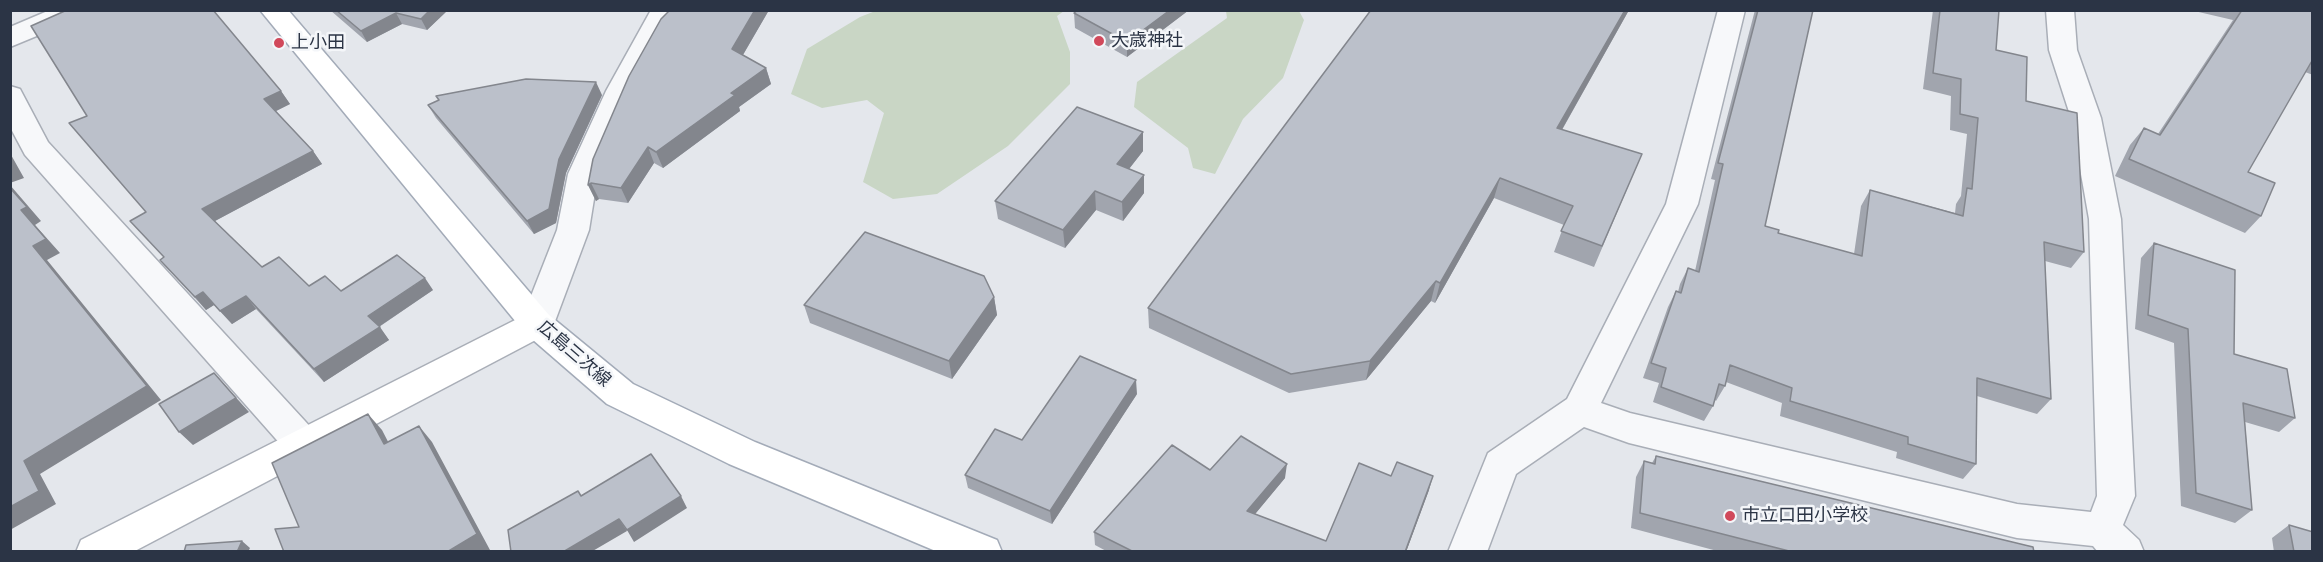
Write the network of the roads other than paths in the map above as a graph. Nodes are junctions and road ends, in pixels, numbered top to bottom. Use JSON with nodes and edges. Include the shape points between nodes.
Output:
{"nodes":[{"id":1,"x":75,"y":10,"type":"edge"},
{"id":2,"x":273,"y":10,"type":"edge"},
{"id":3,"x":665,"y":10,"type":"edge"},
{"id":4,"x":1732,"y":10,"type":"edge"},
{"id":5,"x":2060,"y":10,"type":"edge"},
{"id":6,"x":10,"y":38,"type":"edge"},
{"id":7,"x":10,"y":96,"type":"edge"},
{"id":8,"x":537,"y":324,"type":"junction"},
{"id":9,"x":1580,"y":410,"type":"junction"},
{"id":10,"x":303,"y":444,"type":"junction"},
{"id":11,"x":2113,"y":541,"type":"edge"},
{"id":12,"x":95,"y":552,"type":"edge"},
{"id":13,"x":983,"y":552,"type":"edge"},
{"id":14,"x":1467,"y":552,"type":"edge"}],
"edges":[{"from":1,"to":6,"type":"street"},
{"from":2,"to":8,"type":"main road","name":"広島三次線"},
{"from":3,"to":8,"type":"street","via":[[620,91],[583,174],[573,230]]},
{"from":4,"to":9,"type":"street","via":[[1682,204]]},
{"from":5,"to":11,"type":"street","via":[[2063,50],[2086,118],[2105,219],[2115,496]]},
{"from":7,"to":10,"type":"street","via":[[36,148]]},
{"from":8,"to":10,"type":"main road"},
{"from":8,"to":13,"type":"main road","name":"広島三次線","via":[[620,394],[742,453]]},
{"from":9,"to":11,"type":"street","via":[[1629,428]]},
{"from":9,"to":14,"type":"street","via":[[1501,464]]},
{"from":10,"to":12,"type":"main road"}]}
